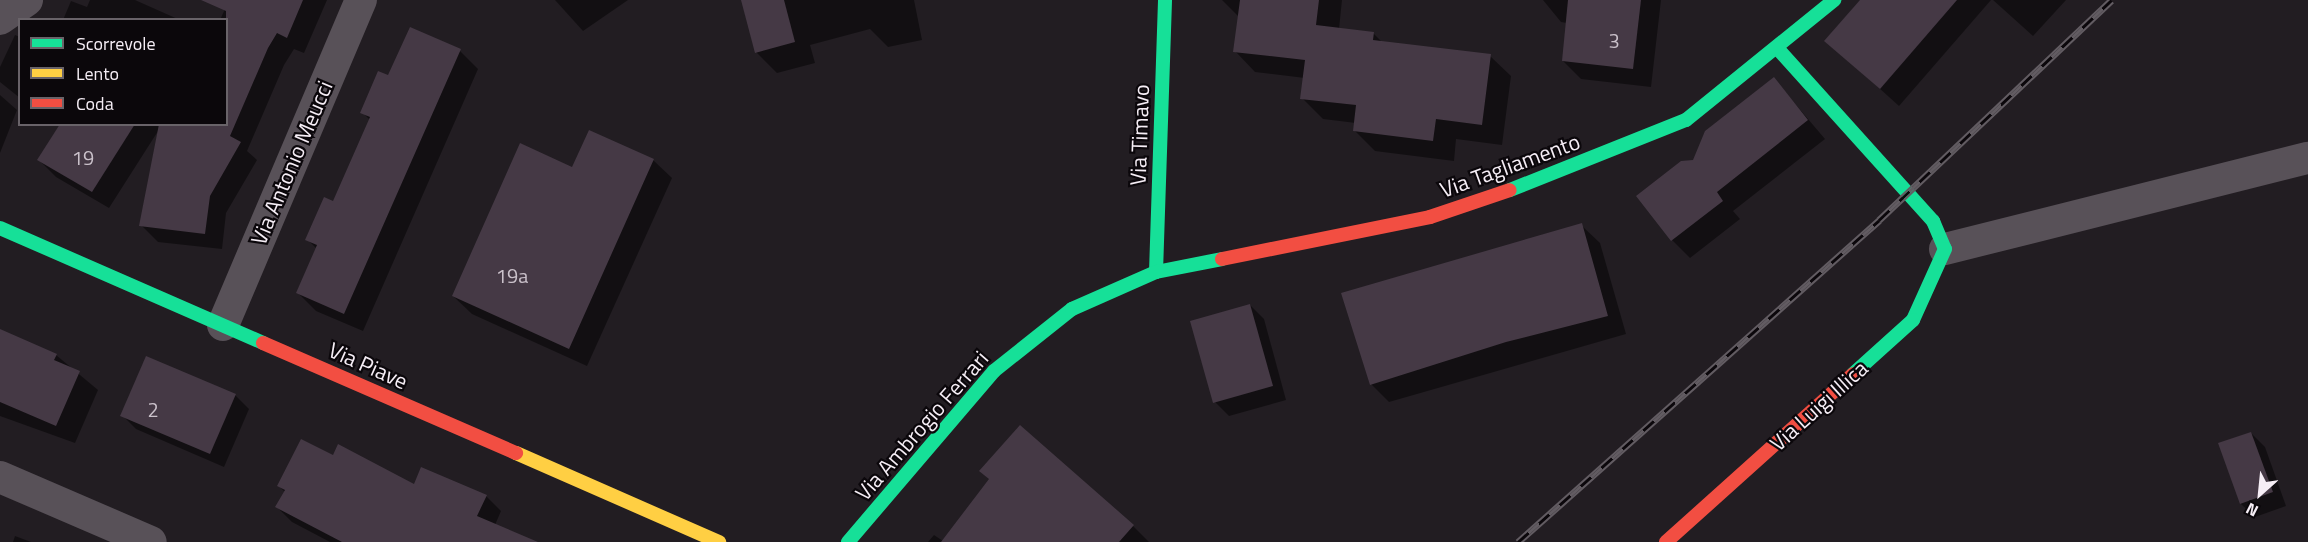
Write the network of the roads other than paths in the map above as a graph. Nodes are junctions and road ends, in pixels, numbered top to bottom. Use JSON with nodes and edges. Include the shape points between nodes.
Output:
{"nodes":[{"id":1,"x":27,"y":0,"type":"edge"},
{"id":2,"x":362,"y":0,"type":"edge"},
{"id":3,"x":1166,"y":0,"type":"edge"},
{"id":4,"x":1834,"y":0,"type":"edge"},
{"id":5,"x":0,"y":19,"type":"edge"},
{"id":6,"x":1778,"y":49,"type":"junction"},
{"id":7,"x":2308,"y":158,"type":"edge"},
{"id":8,"x":0,"y":228,"type":"edge"},
{"id":9,"x":1946,"y":249,"type":"junction"},
{"id":10,"x":1156,"y":272,"type":"junction"},
{"id":11,"x":223,"y":325,"type":"junction"},
{"id":12,"x":0,"y":477,"type":"edge"},
{"id":13,"x":151,"y":542,"type":"edge"},
{"id":14,"x":719,"y":542,"type":"edge"},
{"id":15,"x":848,"y":542,"type":"edge"},
{"id":16,"x":1666,"y":542,"type":"edge"}],
"edges":[{"from":1,"to":5,"type":"street"},
{"from":2,"to":11,"type":"street","name":"Via Antonio Meucci"},
{"from":3,"to":10,"type":"street","name":"Via Timavo"},
{"from":4,"to":6,"type":"street","name":"Via Tagliamento"},
{"from":6,"to":9,"type":"street","via":[[1933,221]]},
{"from":6,"to":10,"type":"street","name":"Via Tagliamento","via":[[1686,120],[1547,177],[1430,217]]},
{"from":7,"to":9,"type":"street"},
{"from":8,"to":11,"type":"street","name":"Via Piave"},
{"from":9,"to":16,"type":"street","name":"Via Luigi Illica","via":[[1913,320]]},
{"from":10,"to":15,"type":"street","name":"Via Ambrogio Ferrari","via":[[1072,309],[994,371]]},
{"from":11,"to":14,"type":"street","name":"Via Piave"},
{"from":12,"to":13,"type":"street"}]}
